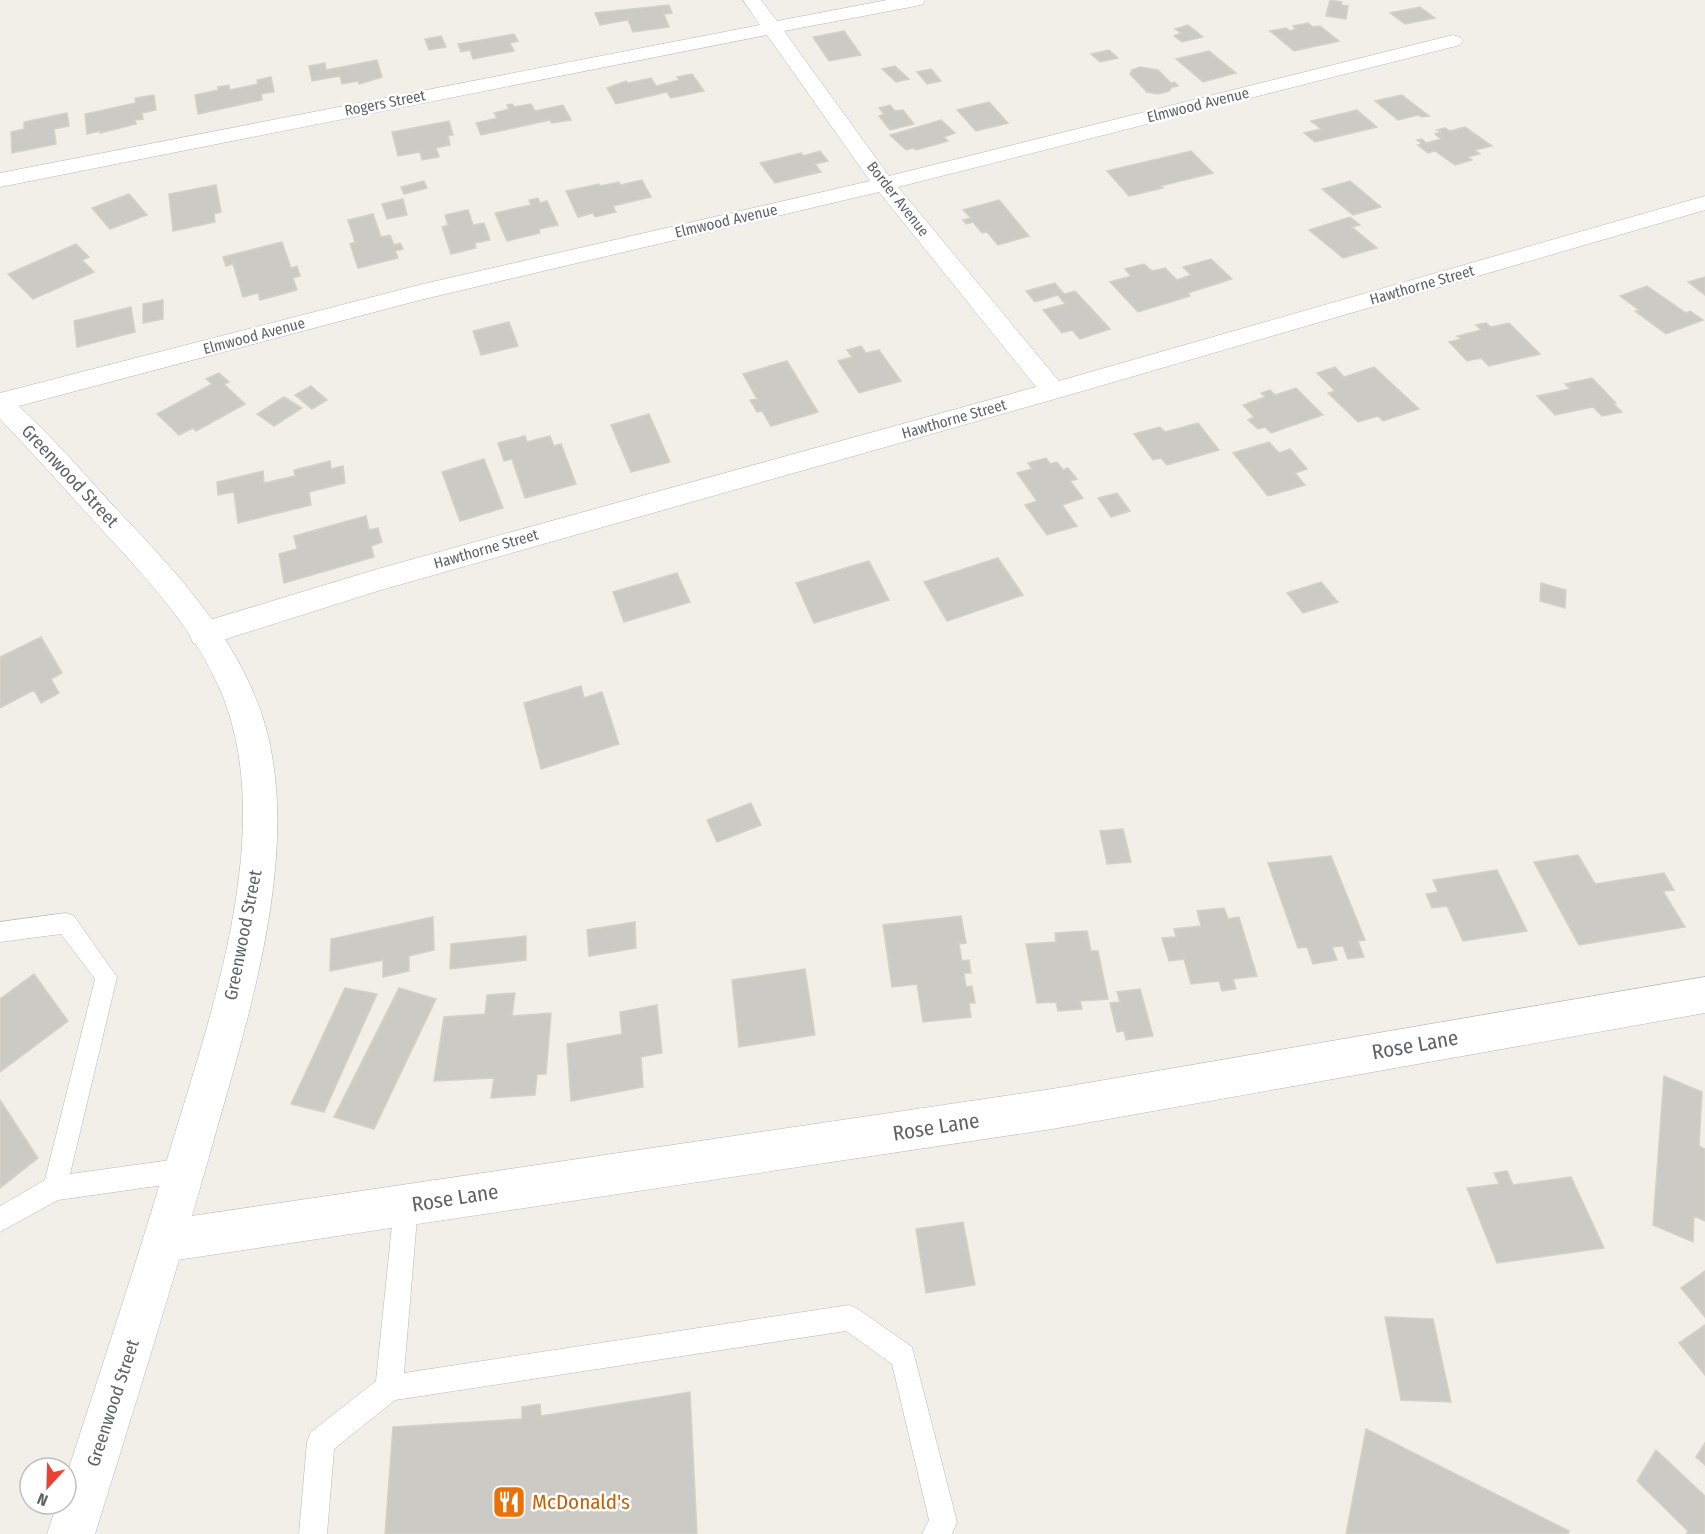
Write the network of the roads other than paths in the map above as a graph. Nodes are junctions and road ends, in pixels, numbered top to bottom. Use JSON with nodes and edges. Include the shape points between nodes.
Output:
{"nodes":[{"id":1,"x":752,"y":0,"type":"edge"},
{"id":2,"x":916,"y":0,"type":"edge"},
{"id":3,"x":771,"y":28,"type":"junction"},
{"id":4,"x":1453,"y":41,"type":"dead end"},
{"id":5,"x":0,"y":180,"type":"edge"},
{"id":6,"x":884,"y":184,"type":"junction"},
{"id":7,"x":1705,"y":203,"type":"edge"},
{"id":8,"x":1053,"y":391,"type":"junction"},
{"id":9,"x":0,"y":402,"type":"edge"},
{"id":10,"x":204,"y":634,"type":"junction"},
{"id":11,"x":0,"y":932,"type":"edge"},
{"id":12,"x":1705,"y":995,"type":"edge"},
{"id":13,"x":184,"y":1170,"type":"junction"},
{"id":14,"x":54,"y":1188,"type":"junction"},
{"id":15,"x":405,"y":1206,"type":"junction"},
{"id":16,"x":0,"y":1220,"type":"edge"},
{"id":17,"x":164,"y":1241,"type":"junction"},
{"id":18,"x":389,"y":1388,"type":"junction"},
{"id":19,"x":71,"y":1534,"type":"edge"},
{"id":20,"x":313,"y":1534,"type":"edge"},
{"id":21,"x":936,"y":1534,"type":"edge"}],
"edges":[{"from":1,"to":3,"type":"street","name":"Border Avenue"},
{"from":2,"to":3,"type":"street","name":"Rogers Street"},
{"from":3,"to":5,"type":"street","name":"Rogers Street"},
{"from":3,"to":6,"type":"street","name":"Border Avenue"},
{"from":4,"to":6,"type":"street","name":"Elmwood Avenue"},
{"from":6,"to":8,"type":"street","name":"Border Avenue"},
{"from":6,"to":9,"type":"street","name":"Elmwood Avenue","via":[[419,293]]},
{"from":7,"to":8,"type":"street","name":"Hawthorne Street"},
{"from":8,"to":10,"type":"street","name":"Hawthorne Street","via":[[381,579]]},
{"from":9,"to":10,"type":"street","name":"Greenwood Street","via":[[146,558]]},
{"from":10,"to":13,"type":"street","name":"Greenwood Street","via":[[231,681],[256,751],[259,833],[247,931]]},
{"from":11,"to":14,"type":"lane","via":[[66,923],[106,977]]},
{"from":12,"to":15,"type":"street","name":"Rose Lane","via":[[1052,1109]]},
{"from":13,"to":14,"type":"lane"},
{"from":13,"to":17,"type":"street","name":"Greenwood Street"},
{"from":14,"to":16,"type":"lane"},
{"from":15,"to":17,"type":"street","name":"Rose Lane"},
{"from":15,"to":18,"type":"lane"},
{"from":17,"to":19,"type":"street","name":"Greenwood Street"},
{"from":18,"to":20,"type":"lane","via":[[321,1442]]},
{"from":18,"to":21,"type":"lane","via":[[849,1318],[903,1356],[944,1522]]}]}
